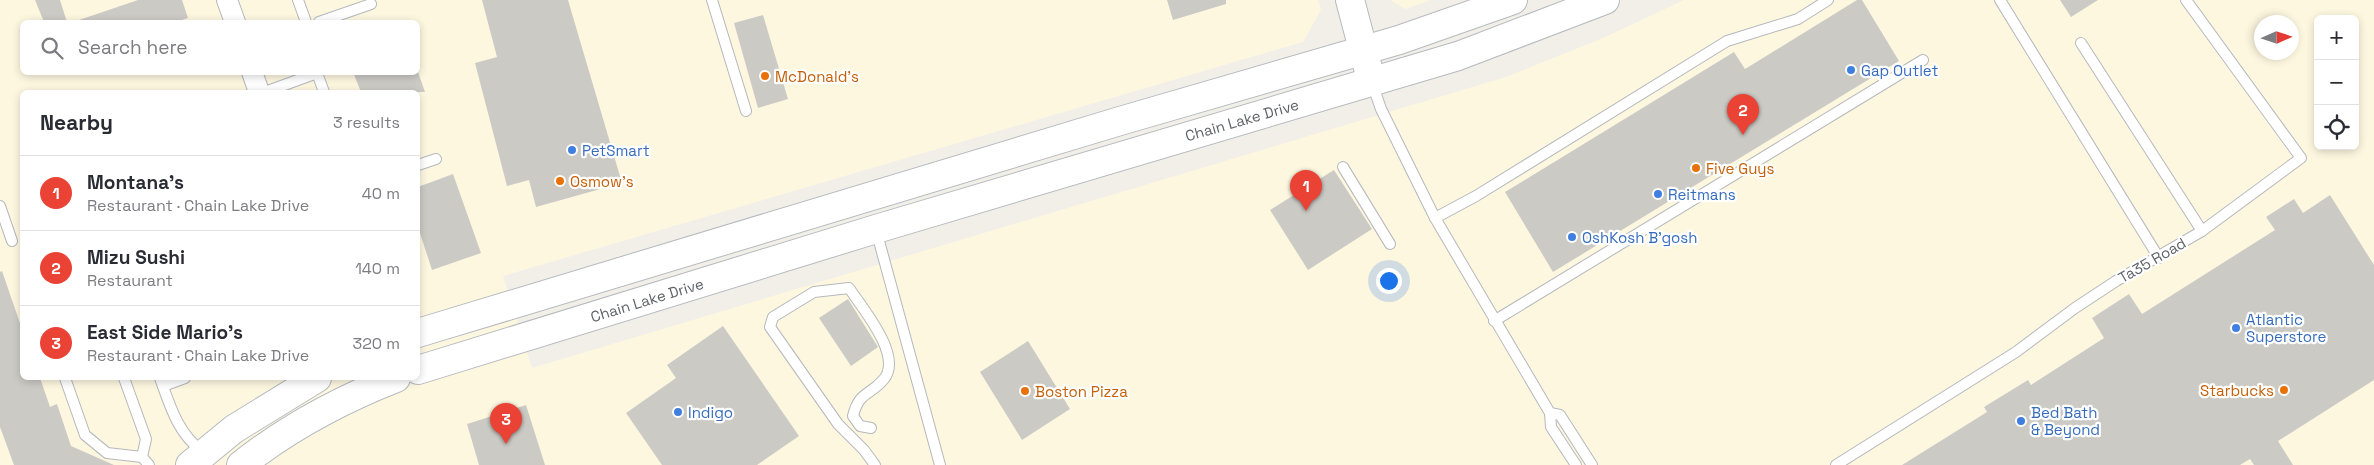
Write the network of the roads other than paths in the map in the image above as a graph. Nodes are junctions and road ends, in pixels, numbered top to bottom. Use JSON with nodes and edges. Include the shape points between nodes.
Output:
{"nodes":[{"id":1,"x":227,"y":0,"type":"edge"},
{"id":2,"x":298,"y":0,"type":"edge"},
{"id":3,"x":712,"y":0,"type":"edge"},
{"id":4,"x":1350,"y":0,"type":"edge"},
{"id":5,"x":1513,"y":0,"type":"edge"},
{"id":6,"x":1605,"y":0,"type":"edge"},
{"id":7,"x":1828,"y":0,"type":"edge"},
{"id":8,"x":2000,"y":0,"type":"edge"},
{"id":9,"x":2186,"y":0,"type":"edge"},
{"id":10,"x":371,"y":4,"type":"dead end"},
{"id":11,"x":234,"y":20,"type":"edge"},
{"id":12,"x":305,"y":20,"type":"edge"},
{"id":13,"x":325,"y":20,"type":"edge"},
{"id":14,"x":2082,"y":42,"type":"dead end"},
{"id":15,"x":1363,"y":50,"type":"junction"},
{"id":16,"x":1923,"y":60,"type":"dead end"},
{"id":17,"x":253,"y":75,"type":"edge"},
{"id":18,"x":311,"y":75,"type":"edge"},
{"id":19,"x":317,"y":75,"type":"edge"},
{"id":20,"x":1372,"y":82,"type":"junction"},
{"id":21,"x":258,"y":90,"type":"edge"},
{"id":22,"x":270,"y":90,"type":"edge"},
{"id":23,"x":323,"y":90,"type":"edge"},
{"id":24,"x":746,"y":111,"type":"dead end"},
{"id":25,"x":436,"y":159,"type":"dead end"},
{"id":26,"x":420,"y":164,"type":"edge"},
{"id":27,"x":1343,"y":167,"type":"dead end"},
{"id":28,"x":867,"y":199,"type":"junction"},
{"id":29,"x":0,"y":206,"type":"edge"},
{"id":30,"x":1435,"y":218,"type":"junction"},
{"id":31,"x":876,"y":229,"type":"junction"},
{"id":32,"x":2202,"y":231,"type":"junction"},
{"id":33,"x":12,"y":241,"type":"dead end"},
{"id":34,"x":1390,"y":244,"type":"dead end"},
{"id":35,"x":2159,"y":258,"type":"junction"},
{"id":36,"x":1494,"y":321,"type":"junction"},
{"id":37,"x":420,"y":332,"type":"edge"},
{"id":38,"x":420,"y":369,"type":"edge"},
{"id":39,"x":66,"y":380,"type":"edge"},
{"id":40,"x":125,"y":380,"type":"edge"},
{"id":41,"x":314,"y":380,"type":"edge"},
{"id":42,"x":385,"y":380,"type":"edge"},
{"id":43,"x":162,"y":382,"type":"edge"},
{"id":44,"x":362,"y":384,"type":"edge"},
{"id":45,"x":1550,"y":413,"type":"junction"},
{"id":46,"x":871,"y":428,"type":"dead end"},
{"id":47,"x":197,"y":459,"type":"edge"},
{"id":48,"x":145,"y":461,"type":"edge"},
{"id":49,"x":241,"y":465,"type":"edge"},
{"id":50,"x":875,"y":465,"type":"edge"},
{"id":51,"x":940,"y":465,"type":"edge"},
{"id":52,"x":1576,"y":465,"type":"edge"},
{"id":53,"x":1592,"y":465,"type":"edge"},
{"id":54,"x":1836,"y":465,"type":"edge"}],
"edges":[{"from":1,"to":11,"type":"street"},
{"from":2,"to":12,"type":"lane"},
{"from":3,"to":24,"type":"lane"},
{"from":4,"to":15,"type":"street"},
{"from":5,"to":15,"type":"street"},
{"from":6,"to":20,"type":"street","name":"Chain Lake Drive","via":[[1474,50]]},
{"from":7,"to":30,"type":"lane","via":[[1798,19],[1727,41]]},
{"from":8,"to":35,"type":"lane"},
{"from":9,"to":32,"type":"lane","name":"Ta35 Road","via":[[2301,158]]},
{"from":10,"to":13,"type":"lane"},
{"from":14,"to":32,"type":"lane"},
{"from":15,"to":20,"type":"street"},
{"from":15,"to":28,"type":"street"},
{"from":16,"to":36,"type":"lane"},
{"from":17,"to":21,"type":"street"},
{"from":18,"to":22,"type":"lane"},
{"from":19,"to":23,"type":"lane"},
{"from":20,"to":30,"type":"lane","via":[[1381,109]]},
{"from":20,"to":31,"type":"street","name":"Chain Lake Drive"},
{"from":25,"to":26,"type":"lane"},
{"from":27,"to":34,"type":"lane"},
{"from":28,"to":31,"type":"street"},
{"from":28,"to":37,"type":"street"},
{"from":29,"to":33,"type":"lane"},
{"from":30,"to":36,"type":"lane"},
{"from":31,"to":38,"type":"street","name":"Chain Lake Drive"},
{"from":31,"to":51,"type":"lane"},
{"from":32,"to":35,"type":"lane","name":"Ta35 Road"},
{"from":35,"to":54,"type":"lane","name":"Ta35 Road","via":[[2099,292],[2016,352]]},
{"from":36,"to":45,"type":"lane"},
{"from":39,"to":48,"type":"lane","via":[[85,435],[107,454]]},
{"from":40,"to":48,"type":"lane","via":[[146,439]]},
{"from":41,"to":47,"type":"street","via":[[241,425]]},
{"from":42,"to":44,"type":"street"},
{"from":43,"to":47,"type":"lane","via":[[179,428]]},
{"from":44,"to":49,"type":"street","via":[[282,434]]},
{"from":45,"to":52,"type":"lane","via":[[1551,427]]},
{"from":45,"to":53,"type":"lane","via":[[1560,415]]},
{"from":46,"to":50,"type":"lane","via":[[860,426],[853,416],[856,402],[884,379],[890,365],[886,345],[850,288],[814,292],[773,317],[770,327],[838,424]]}]}
